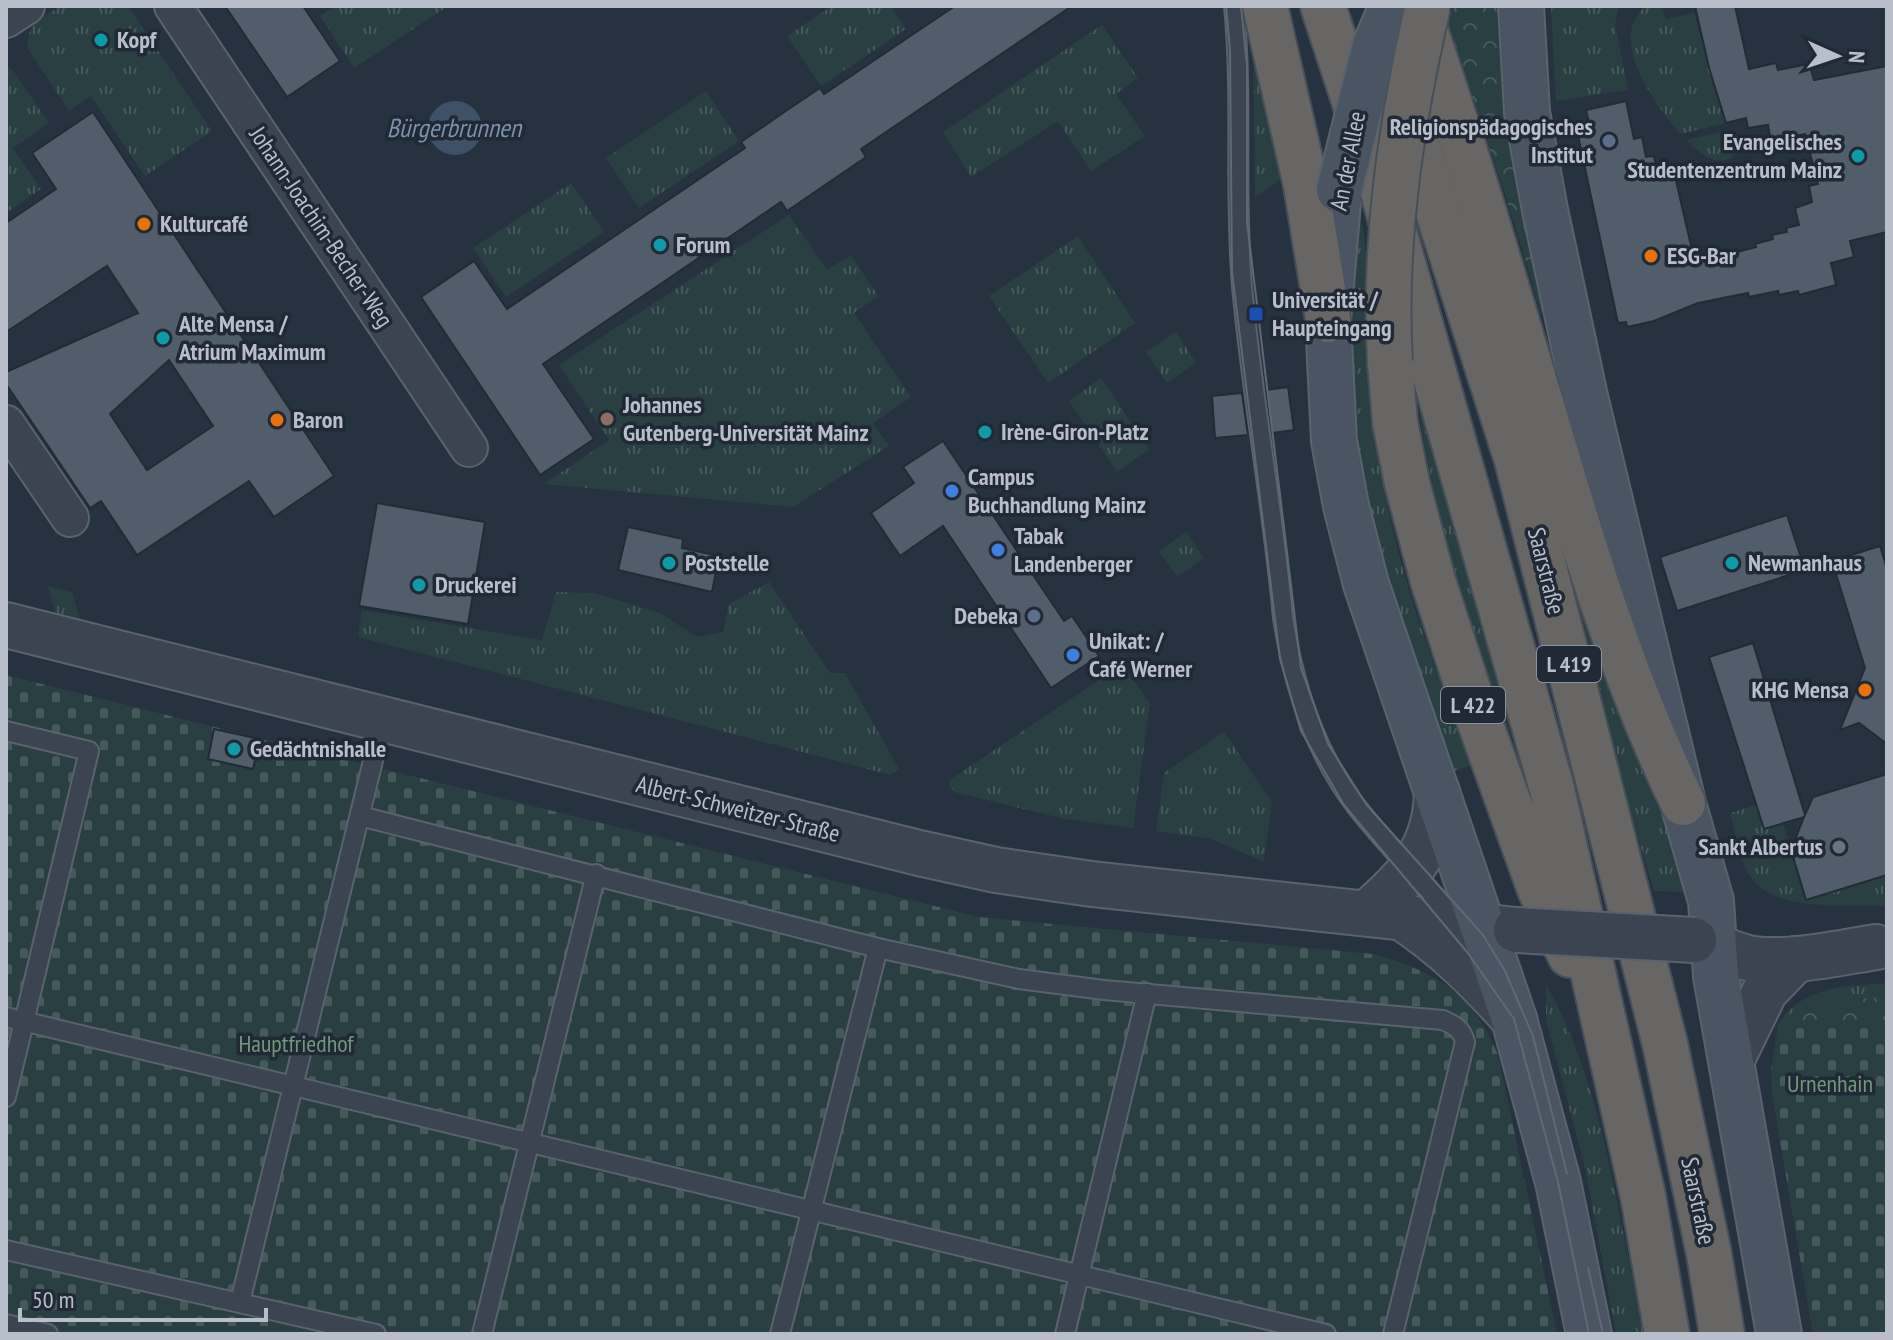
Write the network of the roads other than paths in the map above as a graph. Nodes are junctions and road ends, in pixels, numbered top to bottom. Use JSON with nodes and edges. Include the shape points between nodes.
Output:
{"nodes":[{"id":1,"x":26,"y":6,"type":"edge"},
{"id":2,"x":173,"y":6,"type":"edge"},
{"id":3,"x":1234,"y":6,"type":"edge"},
{"id":4,"x":1265,"y":6,"type":"edge"},
{"id":5,"x":1323,"y":6,"type":"edge"},
{"id":6,"x":1372,"y":6,"type":"edge"},
{"id":7,"x":1392,"y":6,"type":"edge"},
{"id":8,"x":1417,"y":6,"type":"edge"},
{"id":9,"x":1428,"y":6,"type":"edge"},
{"id":10,"x":1521,"y":6,"type":"edge"},
{"id":11,"x":6,"y":19,"type":"edge"},
{"id":12,"x":1328,"y":320,"type":"junction"},
{"id":13,"x":6,"y":424,"type":"edge"},
{"id":14,"x":469,"y":448,"type":"dead end"},
{"id":15,"x":70,"y":518,"type":"dead end"},
{"id":16,"x":6,"y":625,"type":"edge"},
{"id":17,"x":383,"y":720,"type":"junction"},
{"id":18,"x":6,"y":731,"type":"edge"},
{"id":19,"x":1437,"y":792,"type":"junction"},
{"id":20,"x":1683,"y":803,"type":"junction"},
{"id":21,"x":360,"y":816,"type":"junction"},
{"id":22,"x":1412,"y":869,"type":"junction"},
{"id":23,"x":596,"y":874,"type":"junction"},
{"id":24,"x":1383,"y":914,"type":"junction"},
{"id":25,"x":1485,"y":925,"type":"junction"},
{"id":26,"x":1704,"y":942,"type":"junction"},
{"id":27,"x":878,"y":948,"type":"junction"},
{"id":28,"x":1881,"y":948,"type":"edge"},
{"id":29,"x":1796,"y":959,"type":"junction"},
{"id":30,"x":1147,"y":993,"type":"junction"},
{"id":31,"x":15,"y":1019,"type":"edge"},
{"id":32,"x":1514,"y":1019,"type":"junction"},
{"id":33,"x":1606,"y":1031,"type":"junction"},
{"id":34,"x":1732,"y":1059,"type":"junction"},
{"id":35,"x":293,"y":1086,"type":"junction"},
{"id":36,"x":6,"y":1097,"type":"edge"},
{"id":37,"x":529,"y":1143,"type":"junction"},
{"id":38,"x":811,"y":1211,"type":"junction"},
{"id":39,"x":6,"y":1250,"type":"edge"},
{"id":40,"x":1079,"y":1276,"type":"junction"},
{"id":41,"x":240,"y":1302,"type":"junction"},
{"id":42,"x":6,"y":1324,"type":"edge"},
{"id":43,"x":1284,"y":1328,"type":"edge"},
{"id":44,"x":48,"y":1334,"type":"edge"},
{"id":45,"x":376,"y":1334,"type":"edge"},
{"id":46,"x":482,"y":1334,"type":"edge"},
{"id":47,"x":780,"y":1334,"type":"edge"},
{"id":48,"x":1065,"y":1334,"type":"edge"},
{"id":49,"x":1326,"y":1334,"type":"edge"},
{"id":50,"x":1393,"y":1334,"type":"edge"},
{"id":51,"x":1589,"y":1334,"type":"edge"},
{"id":52,"x":1667,"y":1334,"type":"edge"},
{"id":53,"x":1722,"y":1334,"type":"edge"},
{"id":54,"x":1779,"y":1334,"type":"edge"}],
"edges":[{"from":1,"to":11,"type":"street"},
{"from":2,"to":14,"type":"street","name":"Johann-Joachim-Becher-Weg"},
{"from":3,"to":22,"type":"lane","via":[[1242,285],[1290,658],[1297,690],[1333,772]]},
{"from":4,"to":12,"type":"highway","via":[[1304,176]]},
{"from":5,"to":33,"type":"highway","number":"L 419","via":[[1374,161],[1528,702]]},
{"from":6,"to":53,"type":"highway","name":"Saarstraße","number":"L 419","via":[[1517,460],[1665,1044]]},
{"from":7,"to":12,"type":"main road","name":"An der Allee","bridge":true,"via":[[1368,71],[1339,190]]},
{"from":8,"to":20,"type":"highway","number":"L 419","via":[[1461,135],[1591,573]]},
{"from":9,"to":33,"type":"highway","number":"L 422","bridge":true,"via":[[1397,168],[1387,317],[1395,422],[1433,581],[1469,692],[1539,887]]},
{"from":10,"to":20,"type":"main road","via":[[1527,112],[1545,210]]},
{"from":12,"to":19,"type":"main road","via":[[1334,441],[1346,506],[1366,584]]},
{"from":13,"to":15,"type":"street"},
{"from":16,"to":17,"type":"street","name":"Albert-Schweitzer-Straße"},
{"from":17,"to":21,"type":"lane"},
{"from":17,"to":24,"type":"street","name":"Albert-Schweitzer-Straße","via":[[996,870],[1179,895]]},
{"from":18,"to":31,"type":"lane","via":[[89,751]]},
{"from":19,"to":22,"type":"street","via":[[1428,844]]},
{"from":19,"to":25,"type":"main road"},
{"from":20,"to":26,"type":"main road","via":[[1711,901]]},
{"from":21,"to":23,"type":"lane"},
{"from":21,"to":35,"type":"lane"},
{"from":22,"to":24,"type":"street"},
{"from":22,"to":25,"type":"lane"},
{"from":23,"to":27,"type":"lane"},
{"from":23,"to":37,"type":"lane"},
{"from":24,"to":25,"type":"street","name":"Albert-Schweitzer-Straße"},
{"from":24,"to":32,"type":"street","via":[[1432,937]]},
{"from":25,"to":26,"type":"street","name":"Albert-Schweitzer-Straße","bridge":true},
{"from":25,"to":32,"type":"main road"},
{"from":26,"to":28,"type":"street","via":[[1747,929]]},
{"from":26,"to":29,"type":"street","via":[[1749,958]]},
{"from":26,"to":34,"type":"main road"},
{"from":27,"to":30,"type":"lane","via":[[1053,985]]},
{"from":27,"to":38,"type":"lane"},
{"from":28,"to":29,"type":"street"},
{"from":29,"to":34,"type":"street","via":[[1765,991]]},
{"from":30,"to":40,"type":"lane"},
{"from":30,"to":50,"type":"lane","via":[[1443,1020],[1463,1033]]},
{"from":31,"to":35,"type":"lane"},
{"from":31,"to":36,"type":"lane"},
{"from":32,"to":51,"type":"main road","via":[[1558,1182]]},
{"from":33,"to":52,"type":"highway","number":"L 419"},
{"from":34,"to":54,"type":"main road"},
{"from":35,"to":37,"type":"lane"},
{"from":35,"to":41,"type":"lane"},
{"from":37,"to":38,"type":"lane"},
{"from":37,"to":46,"type":"lane"},
{"from":38,"to":40,"type":"lane"},
{"from":38,"to":47,"type":"lane"},
{"from":39,"to":41,"type":"lane"},
{"from":40,"to":43,"type":"lane"},
{"from":40,"to":48,"type":"lane"},
{"from":41,"to":45,"type":"lane"},
{"from":42,"to":44,"type":"lane"},
{"from":43,"to":49,"type":"lane"}]}
